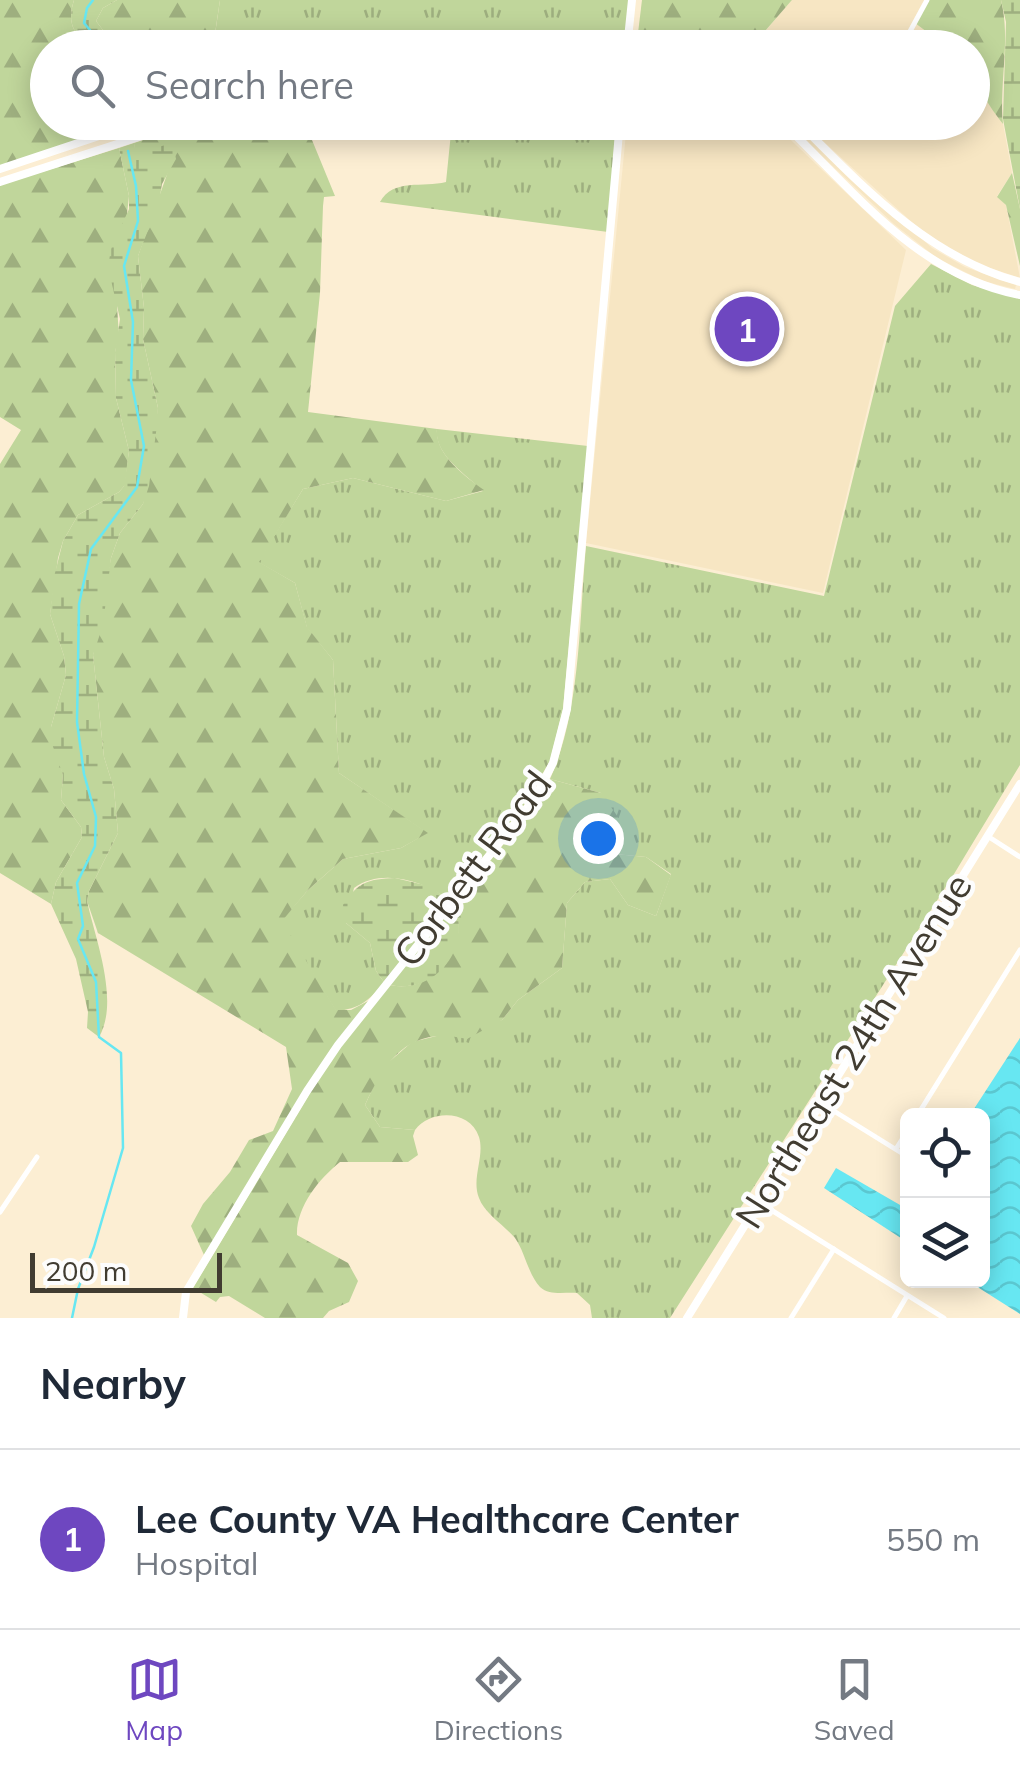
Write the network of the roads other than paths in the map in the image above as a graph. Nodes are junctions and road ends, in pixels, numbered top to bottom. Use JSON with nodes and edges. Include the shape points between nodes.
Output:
{"nodes":[{"id":1,"x":632,"y":0,"type":"edge"},
{"id":2,"x":927,"y":0,"type":"edge"},
{"id":3,"x":630,"y":30,"type":"edge"},
{"id":4,"x":911,"y":30,"type":"edge"},
{"id":5,"x":88,"y":140,"type":"edge"},
{"id":6,"x":132,"y":140,"type":"edge"},
{"id":7,"x":618,"y":140,"type":"edge"},
{"id":8,"x":816,"y":140,"type":"junction"},
{"id":9,"x":801,"y":142,"type":"joint"},
{"id":10,"x":812,"y":153,"type":"junction"},
{"id":11,"x":0,"y":170,"type":"edge"},
{"id":12,"x":0,"y":181,"type":"edge"},
{"id":13,"x":1020,"y":282,"type":"edge"},
{"id":14,"x":1019,"y":295,"type":"edge"},
{"id":15,"x":1020,"y":784,"type":"edge"},
{"id":16,"x":988,"y":836,"type":"junction"},
{"id":17,"x":1020,"y":857,"type":"edge"},
{"id":18,"x":1020,"y":950,"type":"edge"},
{"id":19,"x":821,"y":1103,"type":"junction"},
{"id":20,"x":922,"y":1108,"type":"edge"},
{"id":21,"x":900,"y":1143,"type":"edge"},
{"id":22,"x":896,"y":1149,"type":"junction"},
{"id":23,"x":900,"y":1152,"type":"edge"},
{"id":24,"x":37,"y":1157,"type":"dead end"},
{"id":25,"x":759,"y":1202,"type":"junction"},
{"id":26,"x":0,"y":1212,"type":"edge"},
{"id":27,"x":834,"y":1249,"type":"junction"},
{"id":28,"x":908,"y":1296,"type":"junction"},
{"id":29,"x":183,"y":1318,"type":"edge"},
{"id":30,"x":687,"y":1318,"type":"edge"},
{"id":31,"x":791,"y":1318,"type":"edge"},
{"id":32,"x":894,"y":1318,"type":"edge"},
{"id":33,"x":944,"y":1318,"type":"edge"}],
"edges":[{"from":1,"to":3,"type":"street"},
{"from":2,"to":4,"type":"street"},
{"from":5,"to":11,"type":"street"},
{"from":6,"to":12,"type":"street"},
{"from":7,"to":29,"type":"street","name":"Corbett Road","via":[[570,678],[556,754],[528,809],[307,1091],[186,1292]]},
{"from":8,"to":9,"type":"street"},
{"from":8,"to":10,"type":"street"},
{"from":8,"to":13,"type":"street","via":[[934,246]]},
{"from":9,"to":10,"type":"street"},
{"from":10,"to":14,"type":"street","via":[[929,258],[973,282]]},
{"from":13,"to":14,"type":"street"},
{"from":15,"to":16,"type":"street","name":"Northeast 24th Avenue"},
{"from":16,"to":17,"type":"street"},
{"from":16,"to":19,"type":"street","name":"Northeast 24th Avenue"},
{"from":18,"to":20,"type":"street"},
{"from":19,"to":22,"type":"street"},
{"from":19,"to":25,"type":"street","name":"Northeast 24th Avenue"},
{"from":21,"to":22,"type":"street"},
{"from":22,"to":23,"type":"street"},
{"from":24,"to":26,"type":"street"},
{"from":25,"to":27,"type":"street"},
{"from":25,"to":30,"type":"street","name":"Northeast 24th Avenue"},
{"from":27,"to":28,"type":"street"},
{"from":27,"to":31,"type":"street"},
{"from":28,"to":32,"type":"street"},
{"from":28,"to":33,"type":"street"}]}
